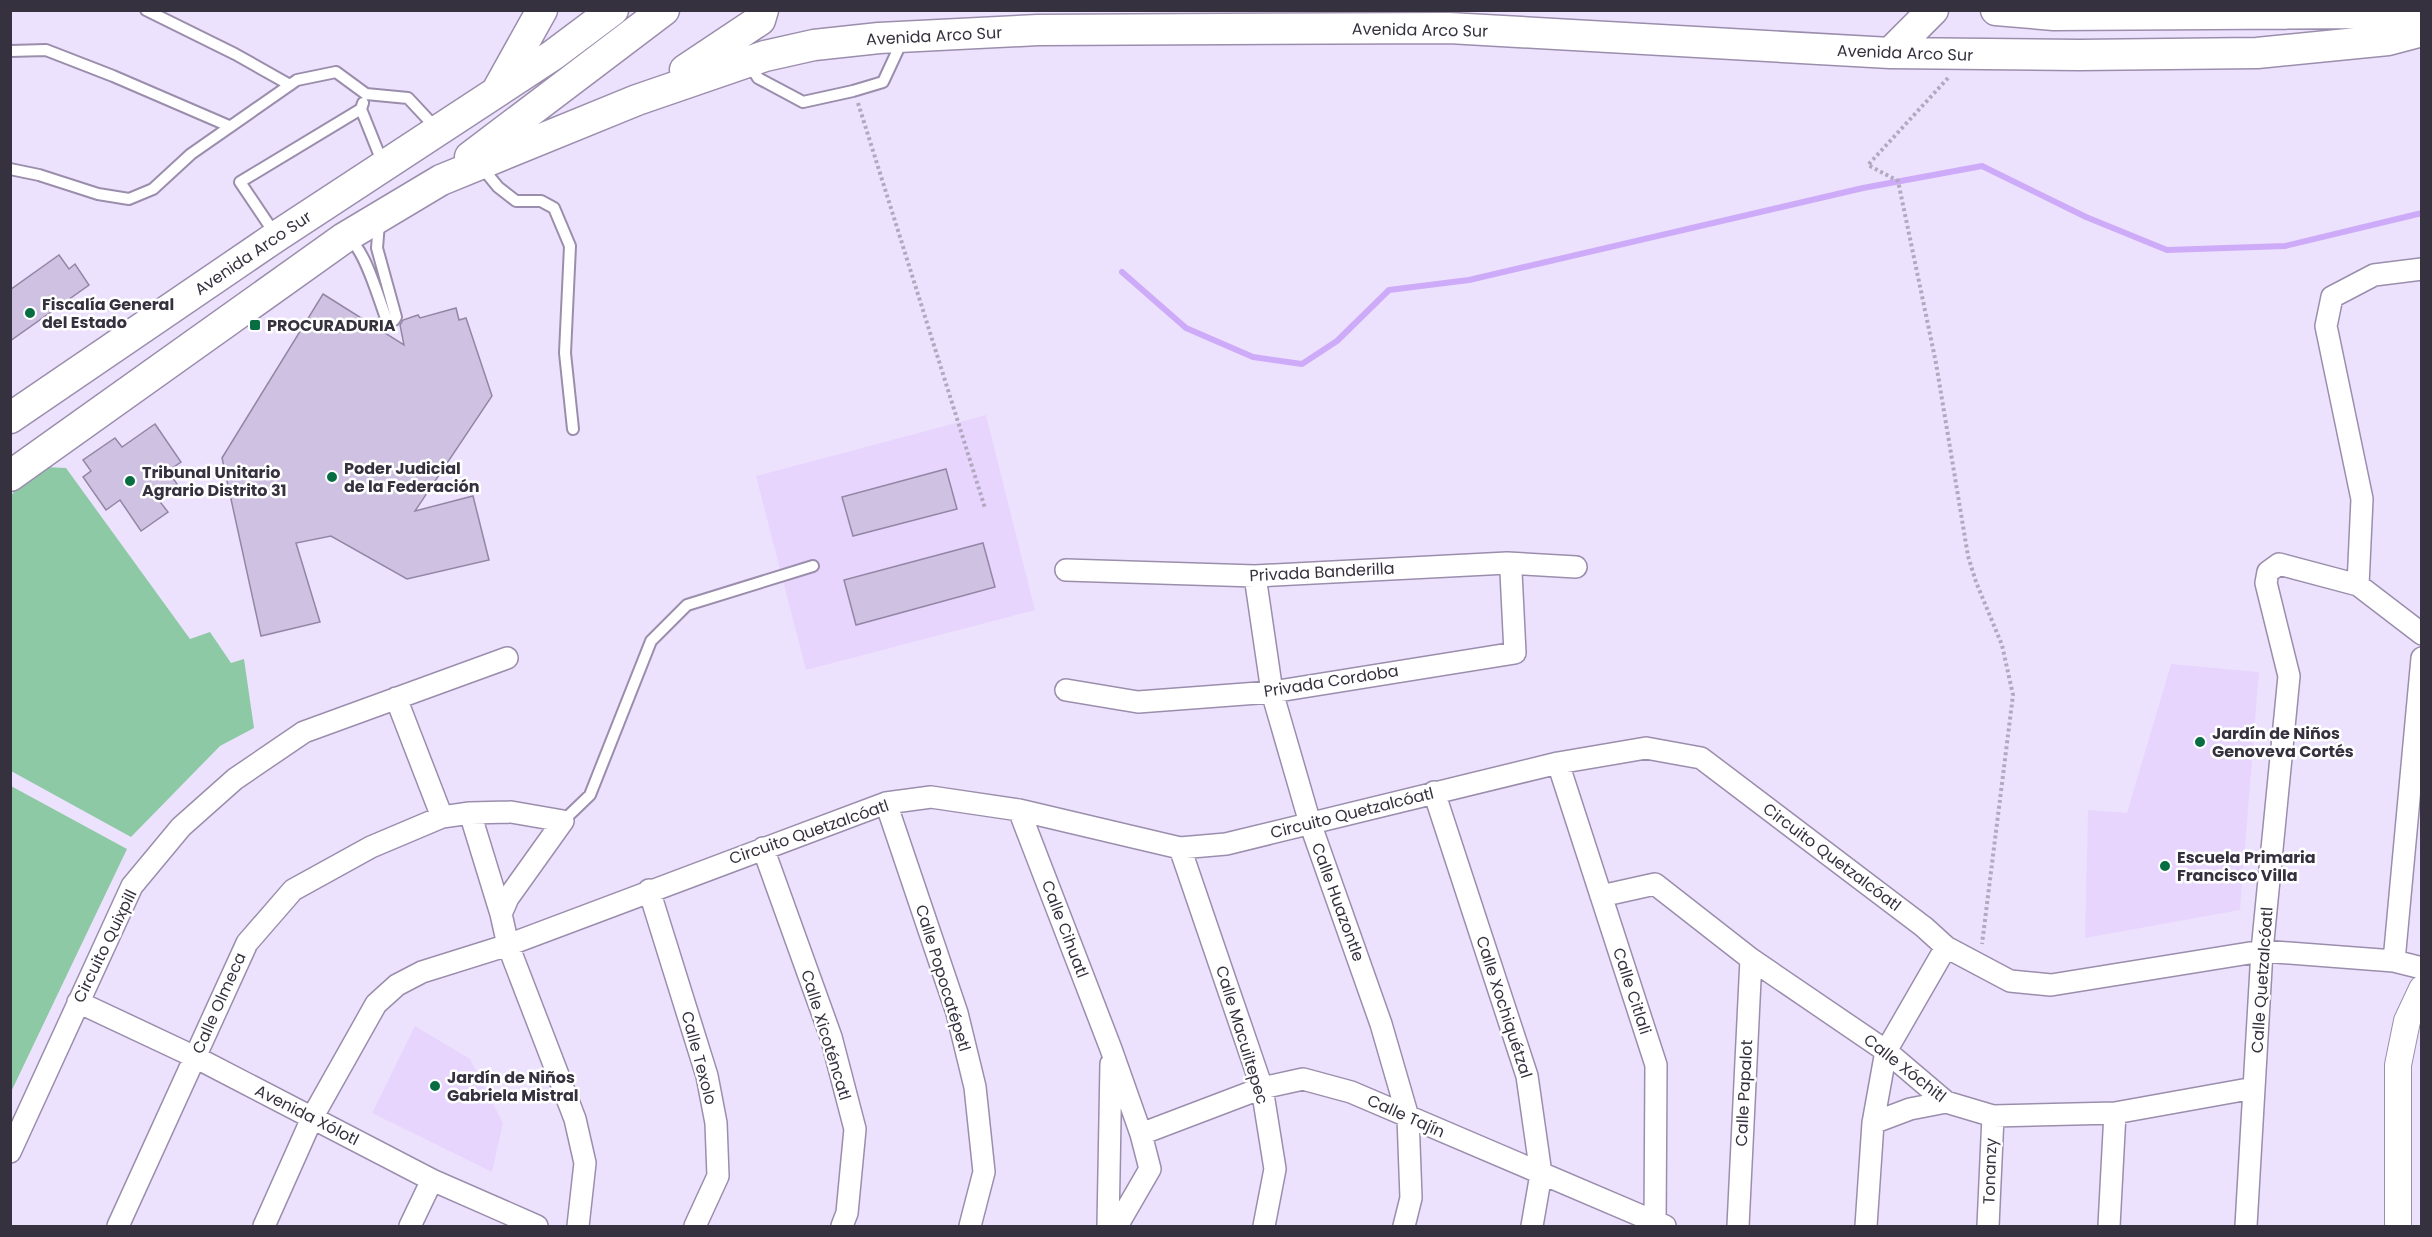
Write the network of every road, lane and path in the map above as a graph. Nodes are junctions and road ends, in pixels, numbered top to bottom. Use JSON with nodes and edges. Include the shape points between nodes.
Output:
{"nodes":[{"id":1,"x":146,"y":10,"type":"edge"},
{"id":2,"x":542,"y":10,"type":"edge"},
{"id":3,"x":613,"y":10,"type":"edge"},
{"id":4,"x":664,"y":10,"type":"edge"},
{"id":5,"x":764,"y":10,"type":"edge"},
{"id":6,"x":1933,"y":10,"type":"edge"},
{"id":7,"x":1996,"y":10,"type":"edge"},
{"id":8,"x":2364,"y":12,"type":"edge"},
{"id":9,"x":2421,"y":16,"type":"edge"},
{"id":10,"x":2421,"y":31,"type":"edge"},
{"id":11,"x":904,"y":37,"type":"junction"},
{"id":12,"x":10,"y":51,"type":"edge"},
{"id":13,"x":1890,"y":53,"type":"junction"},
{"id":14,"x":1969,"y":55,"type":"junction"},
{"id":15,"x":747,"y":62,"type":"junction"},
{"id":16,"x":290,"y":85,"type":"junction"},
{"id":17,"x":497,"y":91,"type":"junction"},
{"id":18,"x":854,"y":91,"type":"junction"},
{"id":19,"x":366,"y":94,"type":"junction"},
{"id":20,"x":636,"y":100,"type":"junction"},
{"id":21,"x":361,"y":110,"type":"junction"},
{"id":22,"x":229,"y":126,"type":"junction"},
{"id":23,"x":439,"y":131,"type":"junction"},
{"id":24,"x":477,"y":160,"type":"junction"},
{"id":25,"x":384,"y":166,"type":"junction"},
{"id":26,"x":10,"y":169,"type":"edge"},
{"id":27,"x":380,"y":215,"type":"junction"},
{"id":28,"x":277,"y":236,"type":"junction"},
{"id":29,"x":345,"y":238,"type":"junction"},
{"id":30,"x":2421,"y":269,"type":"edge"},
{"id":31,"x":10,"y":418,"type":"edge"},
{"id":32,"x":573,"y":429,"type":"dead end"},
{"id":33,"x":10,"y":476,"type":"edge"},
{"id":34,"x":986,"y":508,"type":"dead end"},
{"id":35,"x":813,"y":566,"type":"dead end"},
{"id":36,"x":1576,"y":567,"type":"dead end"},
{"id":37,"x":1509,"y":568,"type":"junction"},
{"id":38,"x":1066,"y":570,"type":"dead end"},
{"id":39,"x":1255,"y":576,"type":"junction"},
{"id":40,"x":2358,"y":585,"type":"junction"},
{"id":41,"x":2421,"y":634,"type":"edge"},
{"id":42,"x":507,"y":658,"type":"dead end"},
{"id":43,"x":2421,"y":658,"type":"edge"},
{"id":44,"x":1066,"y":690,"type":"dead end"},
{"id":45,"x":1272,"y":692,"type":"junction"},
{"id":46,"x":396,"y":698,"type":"junction"},
{"id":47,"x":1558,"y":763,"type":"junction"},
{"id":48,"x":1434,"y":792,"type":"junction"},
{"id":49,"x":886,"y":803,"type":"junction"},
{"id":50,"x":1019,"y":810,"type":"junction"},
{"id":51,"x":470,"y":813,"type":"junction"},
{"id":52,"x":442,"y":817,"type":"junction"},
{"id":53,"x":563,"y":821,"type":"junction"},
{"id":54,"x":1310,"y":823,"type":"junction"},
{"id":55,"x":763,"y":848,"type":"junction"},
{"id":56,"x":1180,"y":848,"type":"junction"},
{"id":57,"x":649,"y":890,"type":"junction"},
{"id":58,"x":1601,"y":896,"type":"junction"},
{"id":59,"x":501,"y":914,"type":"junction"},
{"id":60,"x":508,"y":945,"type":"junction"},
{"id":61,"x":1946,"y":947,"type":"junction"},
{"id":62,"x":2262,"y":951,"type":"junction"},
{"id":63,"x":1751,"y":959,"type":"junction"},
{"id":64,"x":2394,"y":962,"type":"junction"},
{"id":65,"x":1979,"y":966,"type":"junction"},
{"id":66,"x":2421,"y":968,"type":"edge"},
{"id":67,"x":2421,"y":989,"type":"edge"},
{"id":68,"x":78,"y":1002,"type":"junction"},
{"id":69,"x":1111,"y":1049,"type":"junction"},
{"id":70,"x":1886,"y":1051,"type":"junction"},
{"id":71,"x":195,"y":1057,"type":"junction"},
{"id":72,"x":1262,"y":1088,"type":"junction"},
{"id":73,"x":2254,"y":1088,"type":"junction"},
{"id":74,"x":1946,"y":1102,"type":"junction"},
{"id":75,"x":2115,"y":1113,"type":"junction"},
{"id":76,"x":313,"y":1116,"type":"junction"},
{"id":77,"x":1993,"y":1116,"type":"junction"},
{"id":78,"x":1408,"y":1117,"type":"junction"},
{"id":79,"x":1872,"y":1123,"type":"junction"},
{"id":80,"x":1141,"y":1134,"type":"junction"},
{"id":81,"x":10,"y":1152,"type":"edge"},
{"id":82,"x":1541,"y":1174,"type":"junction"},
{"id":83,"x":432,"y":1180,"type":"junction"},
{"id":84,"x":1658,"y":1225,"type":"edge"},
{"id":85,"x":118,"y":1227,"type":"edge"},
{"id":86,"x":264,"y":1227,"type":"edge"},
{"id":87,"x":410,"y":1227,"type":"edge"},
{"id":88,"x":537,"y":1227,"type":"edge"},
{"id":89,"x":578,"y":1227,"type":"edge"},
{"id":90,"x":695,"y":1227,"type":"edge"},
{"id":91,"x":842,"y":1227,"type":"edge"},
{"id":92,"x":970,"y":1227,"type":"edge"},
{"id":93,"x":1108,"y":1227,"type":"edge"},
{"id":94,"x":1117,"y":1227,"type":"edge"},
{"id":95,"x":1264,"y":1227,"type":"edge"},
{"id":96,"x":1404,"y":1227,"type":"edge"},
{"id":97,"x":1532,"y":1227,"type":"edge"},
{"id":98,"x":1738,"y":1227,"type":"edge"},
{"id":99,"x":1866,"y":1227,"type":"edge"},
{"id":100,"x":1988,"y":1227,"type":"edge"},
{"id":101,"x":2109,"y":1227,"type":"edge"},
{"id":102,"x":2246,"y":1227,"type":"edge"},
{"id":103,"x":2398,"y":1227,"type":"edge"}],
"edges":[{"from":1,"to":16,"type":"lane"},
{"from":2,"to":17,"type":"main road","name":"Avenida Arco Sur"},
{"from":3,"to":17,"type":"main road","name":"Avenida Arco Sur"},
{"from":4,"to":24,"type":"main road","name":"Avenida Arco Sur"},
{"from":5,"to":20,"type":"main road","via":[[760,20]]},
{"from":6,"to":13,"type":"main road"},
{"from":7,"to":8,"type":"main road","via":[[2054,15]]},
{"from":8,"to":9,"type":"main road"},
{"from":10,"to":14,"type":"main road","name":"Avenida Arco Sur","via":[[2388,40],[2257,53]]},
{"from":11,"to":13,"type":"main road","name":"Avenida Arco Sur","via":[[1038,30],[1449,28]]},
{"from":11,"to":15,"type":"main road","name":"Avenida Arco Sur","via":[[814,45]]},
{"from":11,"to":18,"type":"lane","via":[[883,82]]},
{"from":12,"to":22,"type":"lane","via":[[46,50]]},
{"from":13,"to":14,"type":"main road","name":"Avenida Arco Sur"},
{"from":14,"to":65,"type":"path","via":[[1868,165],[1899,182],[1936,363],[1968,556],[2002,645],[2013,695]]},
{"from":15,"to":18,"type":"lane","via":[[758,78],[803,102]]},
{"from":15,"to":20,"type":"main road","name":"Avenida Arco Sur"},
{"from":16,"to":19,"type":"lane","via":[[336,72]]},
{"from":16,"to":22,"type":"lane"},
{"from":17,"to":23,"type":"main road","name":"Avenida Arco Sur"},
{"from":18,"to":34,"type":"path"},
{"from":19,"to":21,"type":"lane"},
{"from":19,"to":23,"type":"lane","via":[[408,98]]},
{"from":20,"to":24,"type":"main road","name":"Avenida Arco Sur"},
{"from":21,"to":25,"type":"lane"},
{"from":21,"to":28,"type":"lane","via":[[240,183]]},
{"from":22,"to":26,"type":"lane","via":[[153,189],[129,199]]},
{"from":23,"to":25,"type":"main road","name":"Avenida Arco Sur"},
{"from":24,"to":27,"type":"main road","name":"Avenida Arco Sur"},
{"from":24,"to":32,"type":"lane","via":[[498,188],[516,201],[541,201],[554,208],[570,246],[565,353]]},
{"from":25,"to":28,"type":"main road","name":"Avenida Arco Sur"},
{"from":27,"to":29,"type":"main road","name":"Avenida Arco Sur"},
{"from":27,"to":29,"type":"lane","via":[[377,248],[394,320],[386,318],[362,254],[354,241]]},
{"from":28,"to":31,"type":"main road","name":"Avenida Arco Sur"},
{"from":29,"to":33,"type":"main road","name":"Avenida Arco Sur"},
{"from":30,"to":40,"type":"street","via":[[2374,275],[2332,297],[2326,327],[2362,499]]},
{"from":35,"to":53,"type":"lane","via":[[687,604],[651,641],[590,795]]},
{"from":36,"to":37,"type":"street","name":"Privada Banderilla"},
{"from":37,"to":39,"type":"street","name":"Privada Banderilla"},
{"from":37,"to":45,"type":"street","name":"Privada Cordoba","via":[[1515,653]]},
{"from":38,"to":39,"type":"street","name":"Privada Banderilla"},
{"from":39,"to":45,"type":"street","name":"Calle Huazontle"},
{"from":40,"to":41,"type":"street"},
{"from":40,"to":62,"type":"street","name":"Calle Quetzalcóatl","via":[[2280,564],[2268,572],[2266,583],[2289,676]]},
{"from":42,"to":46,"type":"street","name":"Circuito Quixpill"},
{"from":43,"to":64,"type":"street"},
{"from":44,"to":45,"type":"street","name":"Privada Cordoba","via":[[1138,702]]},
{"from":45,"to":54,"type":"street","name":"Calle Huazontle"},
{"from":46,"to":52,"type":"street"},
{"from":46,"to":68,"type":"street","name":"Circuito Quixpill","via":[[304,732],[235,779],[181,827],[132,886]]},
{"from":47,"to":48,"type":"street","name":"Circuito Quetzalcóatl"},
{"from":47,"to":58,"type":"street","name":"Calle Citlali"},
{"from":47,"to":61,"type":"street","name":"Circuito Quetzalcóatl","via":[[1646,748],[1701,758]]},
{"from":48,"to":54,"type":"street","name":"Circuito Quetzalcóatl"},
{"from":48,"to":82,"type":"street","name":"Calle Xochiquétzal","via":[[1527,1076]]},
{"from":49,"to":50,"type":"street","name":"Circuito Quetzalcóatl","via":[[931,797]]},
{"from":49,"to":55,"type":"street","name":"Circuito Quetzalcóatl"},
{"from":49,"to":92,"type":"street","name":"Calle Popocatépetl","via":[[957,1013],[975,1087],[984,1172]]},
{"from":50,"to":56,"type":"street","name":"Circuito Quetzalcóatl"},
{"from":50,"to":69,"type":"street","name":"Calle Cihuatl"},
{"from":51,"to":52,"type":"street","name":"Calle Olmeca"},
{"from":51,"to":53,"type":"street","name":"Calle Olmeca","via":[[511,812]]},
{"from":51,"to":59,"type":"street"},
{"from":52,"to":71,"type":"street","name":"Calle Olmeca","via":[[371,847],[293,890],[247,943]]},
{"from":53,"to":59,"type":"street","via":[[508,898]]},
{"from":54,"to":56,"type":"street","name":"Circuito Quetzalcóatl","via":[[1226,844]]},
{"from":54,"to":78,"type":"street","name":"Calle Huazontle","via":[[1381,1024]]},
{"from":55,"to":57,"type":"street","name":"Circuito Quetzalcóatl"},
{"from":55,"to":91,"type":"street","name":"Calle Xicoténcatl","via":[[831,1037],[855,1129],[847,1213]]},
{"from":56,"to":72,"type":"street","name":"Calle Macuiltepec"},
{"from":57,"to":60,"type":"street","name":"Circuito Quetzalcóatl"},
{"from":57,"to":90,"type":"street","name":"Calle Texolo","via":[[707,1076],[716,1123],[717,1176]]},
{"from":58,"to":63,"type":"street","name":"Calle Xóchitl","via":[[1655,884]]},
{"from":58,"to":84,"type":"street","name":"Calle Citlali","via":[[1656,1065]]},
{"from":59,"to":60,"type":"street"},
{"from":60,"to":76,"type":"street","name":"Circuito Quetzalcóatl","via":[[422,972],[397,985],[376,1004]]},
{"from":60,"to":89,"type":"street","via":[[575,1119],[585,1163]]},
{"from":61,"to":65,"type":"street","name":"Circuito Quetzalcóatl"},
{"from":61,"to":70,"type":"street"},
{"from":62,"to":64,"type":"street","name":"Circuito Quetzalcóatl"},
{"from":62,"to":65,"type":"street","name":"Circuito Quetzalcóatl","via":[[2051,985],[2010,981]]},
{"from":62,"to":73,"type":"street","name":"Calle Quetzalcóatl"},
{"from":63,"to":70,"type":"street","name":"Calle Xóchitl"},
{"from":63,"to":98,"type":"street","name":"Calle Papalot"},
{"from":64,"to":66,"type":"street","name":"Circuito Quetzalcóatl"},
{"from":67,"to":103,"type":"street","via":[[2407,1021],[2398,1065]]},
{"from":68,"to":71,"type":"street","name":"Avenida Xólotl"},
{"from":68,"to":81,"type":"street","name":"Circuito Quixpill"},
{"from":69,"to":80,"type":"street","name":"Calle Cihuatl"},
{"from":69,"to":93,"type":"street","name":"Calle Cihuatl"},
{"from":70,"to":74,"type":"street","name":"Calle Xóchitl"},
{"from":70,"to":79,"type":"street"},
{"from":71,"to":76,"type":"street","name":"Avenida Xólotl"},
{"from":71,"to":85,"type":"street","name":"Calle Olmeca"},
{"from":72,"to":78,"type":"street","name":"Calle Tajín","via":[[1303,1079],[1351,1092]]},
{"from":72,"to":80,"type":"street","name":"Calle Tajín"},
{"from":72,"to":95,"type":"street","name":"Calle Macuiltepec","via":[[1275,1169]]},
{"from":73,"to":75,"type":"street","name":"Calle Xóchitl"},
{"from":73,"to":102,"type":"street","name":"Calle Quetzalcóatl"},
{"from":74,"to":77,"type":"street","name":"Calle Xóchitl"},
{"from":74,"to":79,"type":"street","via":[[1910,1109]]},
{"from":75,"to":77,"type":"street","name":"Calle Xóchitl"},
{"from":75,"to":101,"type":"street"},
{"from":76,"to":83,"type":"street","name":"Avenida Xólotl"},
{"from":76,"to":86,"type":"street","name":"Circuito Quetzalcóatl"},
{"from":77,"to":100,"type":"street","name":"Tonanzy"},
{"from":78,"to":82,"type":"street","name":"Calle Tajín"},
{"from":78,"to":96,"type":"street","name":"Calle Huazontle","via":[[1411,1198]]},
{"from":79,"to":99,"type":"street"},
{"from":80,"to":94,"type":"street","name":"Calle Cihuatl","via":[[1150,1169]]},
{"from":82,"to":84,"type":"street","name":"Calle Tajín"},
{"from":82,"to":97,"type":"street","name":"Calle Xochiquétzal"},
{"from":83,"to":87,"type":"street"},
{"from":83,"to":88,"type":"street","name":"Avenida Xólotl"}]}
